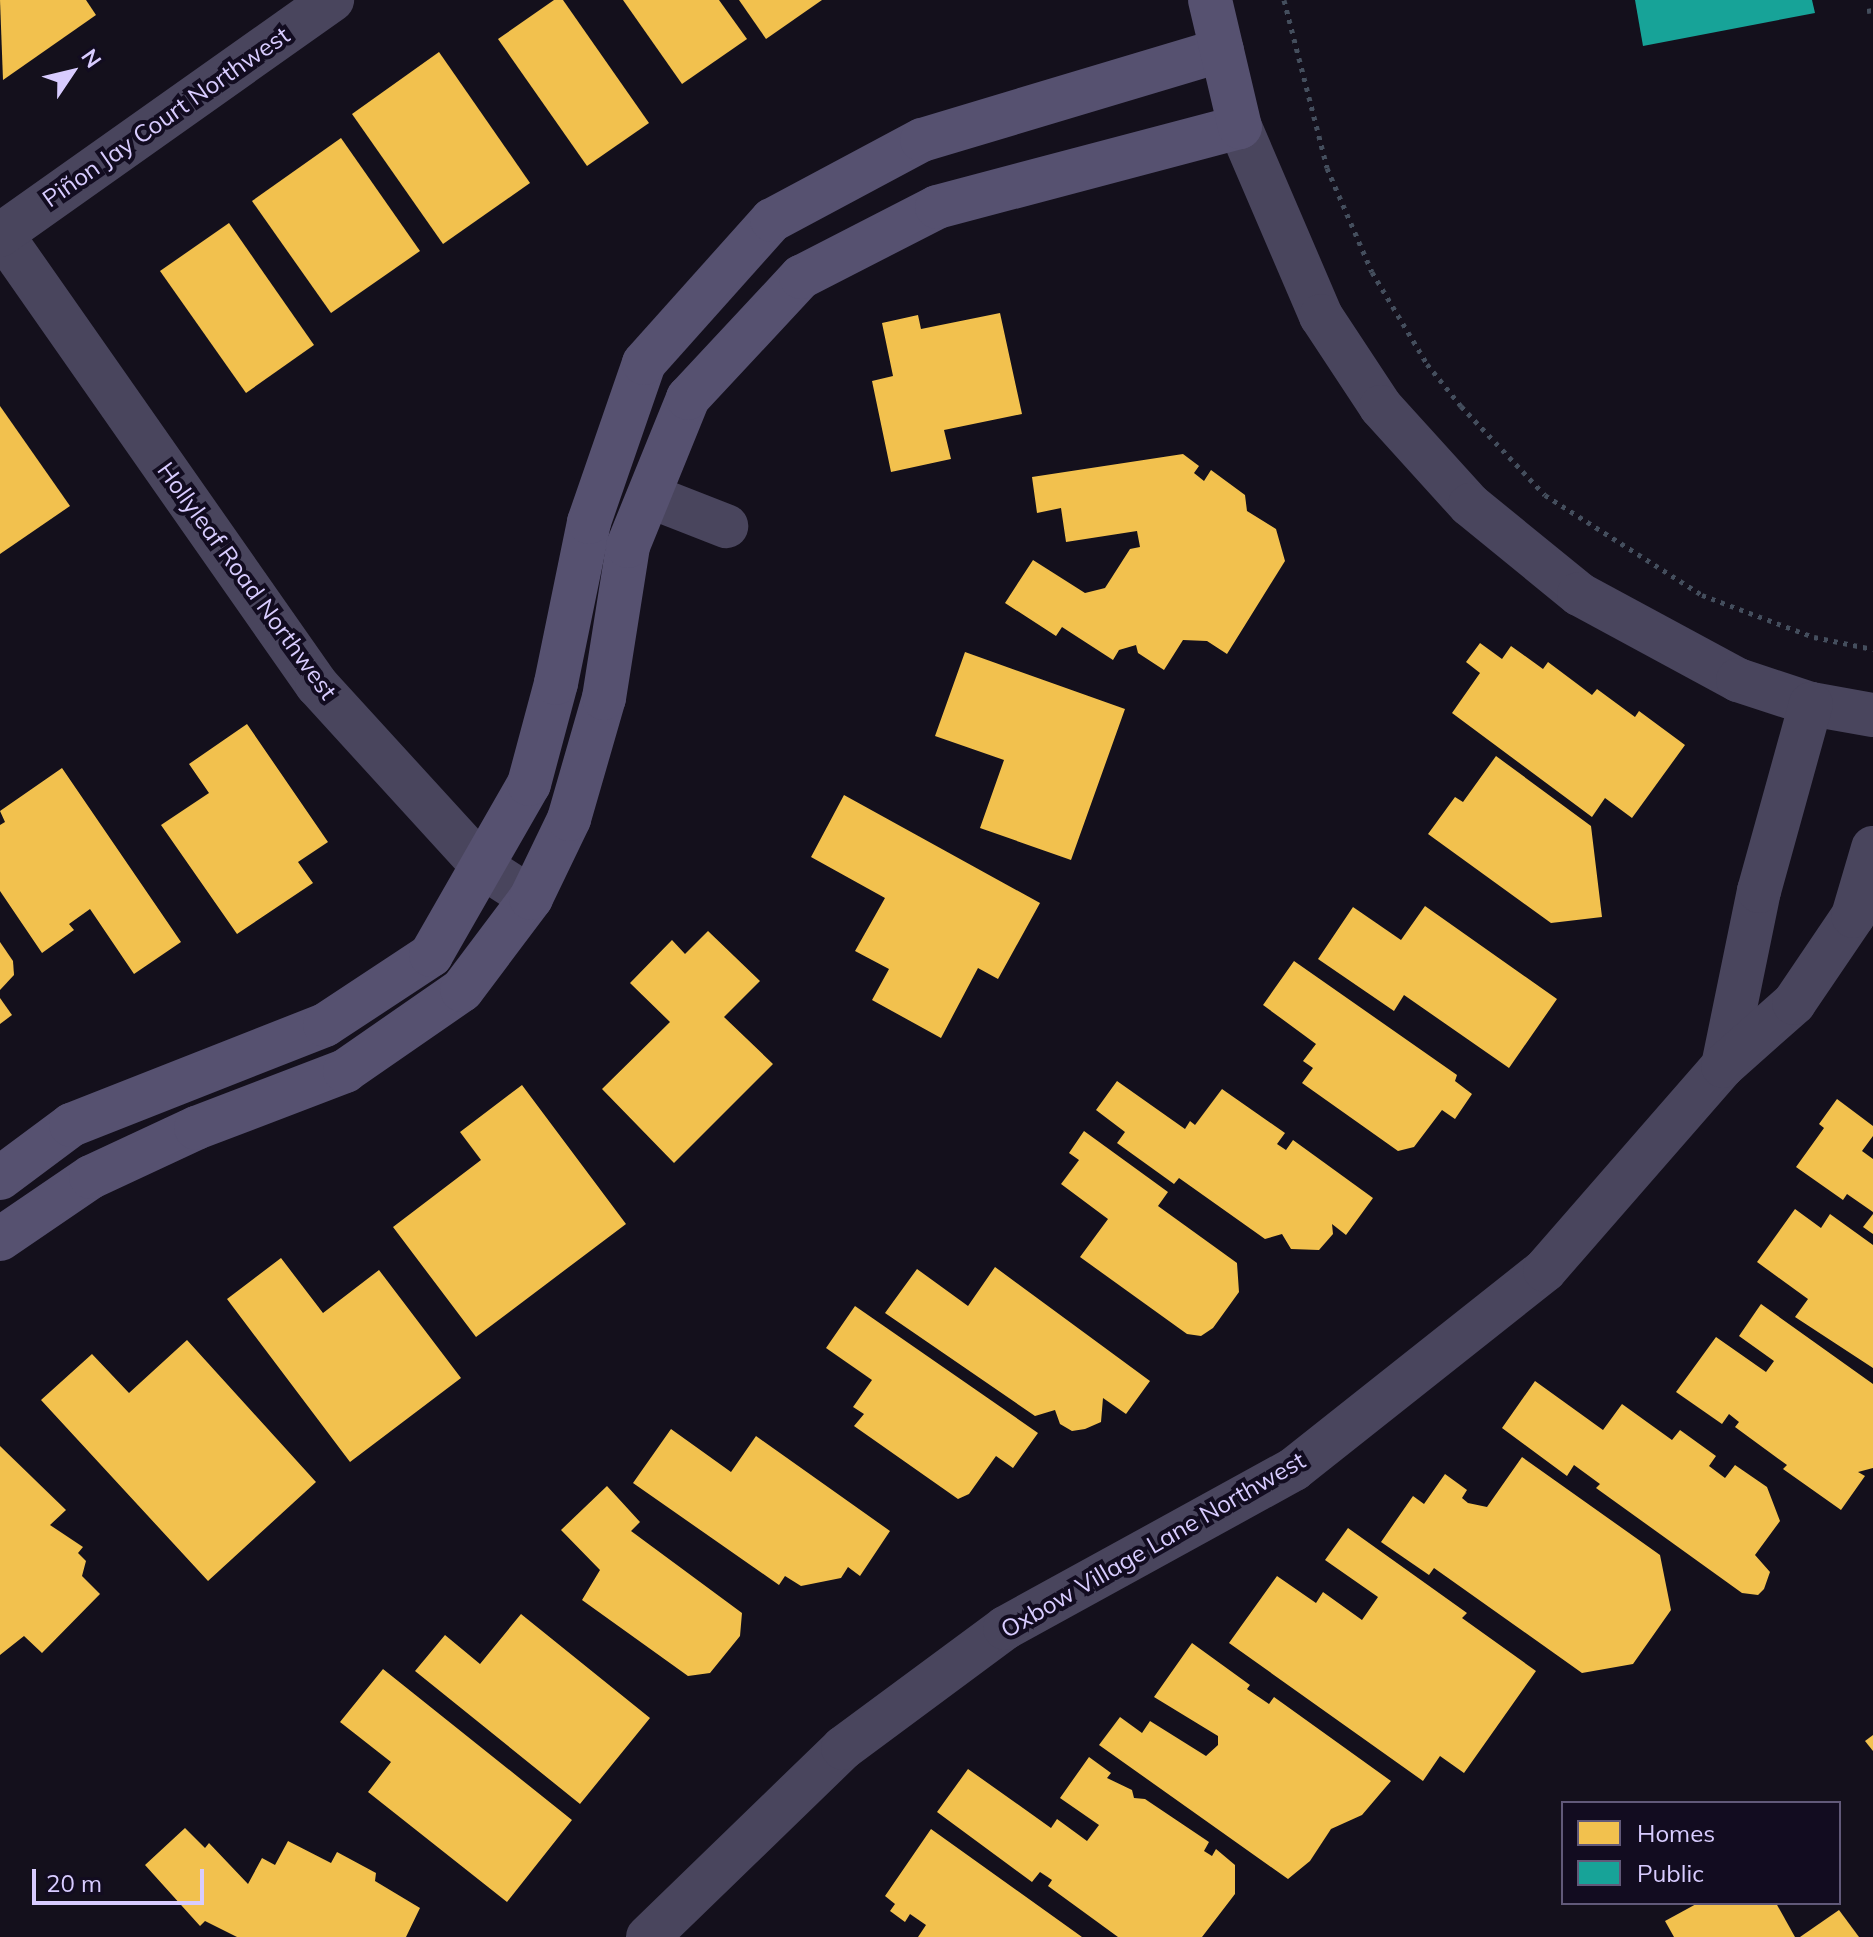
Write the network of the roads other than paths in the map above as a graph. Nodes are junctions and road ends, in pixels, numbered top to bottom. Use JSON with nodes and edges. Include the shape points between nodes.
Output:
{"nodes":[{"id":1,"x":332,"y":0,"type":"edge"},
{"id":2,"x":1210,"y":0,"type":"edge"},
{"id":3,"x":1222,"y":50,"type":"junction"},
{"id":4,"x":1240,"y":127,"type":"junction"},
{"id":5,"x":0,"y":233,"type":"edge"},
{"id":6,"x":649,"y":496,"type":"junction"},
{"id":7,"x":726,"y":526,"type":"dead end"},
{"id":8,"x":1811,"y":704,"type":"junction"},
{"id":9,"x":1873,"y":715,"type":"edge"},
{"id":10,"x":1873,"y":848,"type":"edge"},
{"id":11,"x":483,"y":867,"type":"junction"},
{"id":12,"x":531,"y":898,"type":"junction"},
{"id":13,"x":1723,"y":1066,"type":"junction"},
{"id":14,"x":0,"y":1178,"type":"edge"},
{"id":15,"x":0,"y":1239,"type":"edge"},
{"id":16,"x":648,"y":1937,"type":"edge"}],
"edges":[{"from":1,"to":5,"type":"street","name":"Piñon Jay Court Northwest"},
{"from":2,"to":3,"type":"street"},
{"from":3,"to":4,"type":"street"},
{"from":3,"to":11,"type":"street","via":[[922,140],[772,220],[761,232],[644,363],[589,522],[529,784]]},
{"from":4,"to":6,"type":"street","via":[[937,207],[801,277],[688,398]]},
{"from":4,"to":8,"type":"street","via":[[1321,316],[1381,407],[1470,505],[1579,594],[1738,680]]},
{"from":5,"to":11,"type":"street","name":"Hollyleaf Road Northwest","via":[[317,685]]},
{"from":6,"to":7,"type":"street"},
{"from":6,"to":12,"type":"street","via":[[628,546],[600,714],[569,819]]},
{"from":8,"to":9,"type":"street"},
{"from":8,"to":13,"type":"street","name":"Oxbow Village Lane Northwest","via":[[1759,891]]},
{"from":10,"to":13,"type":"street","via":[[1853,916],[1802,990]]},
{"from":11,"to":12,"type":"street","name":"Hollyleaf Road Northwest"},
{"from":11,"to":14,"type":"street","via":[[431,955],[325,1025],[71,1125]]},
{"from":12,"to":15,"type":"street","via":[[462,990],[345,1071],[196,1128],[91,1177]]},
{"from":13,"to":16,"type":"street","name":"Oxbow Village Lane Northwest","via":[[1545,1270],[1294,1469],[1005,1628],[843,1748]]}]}
